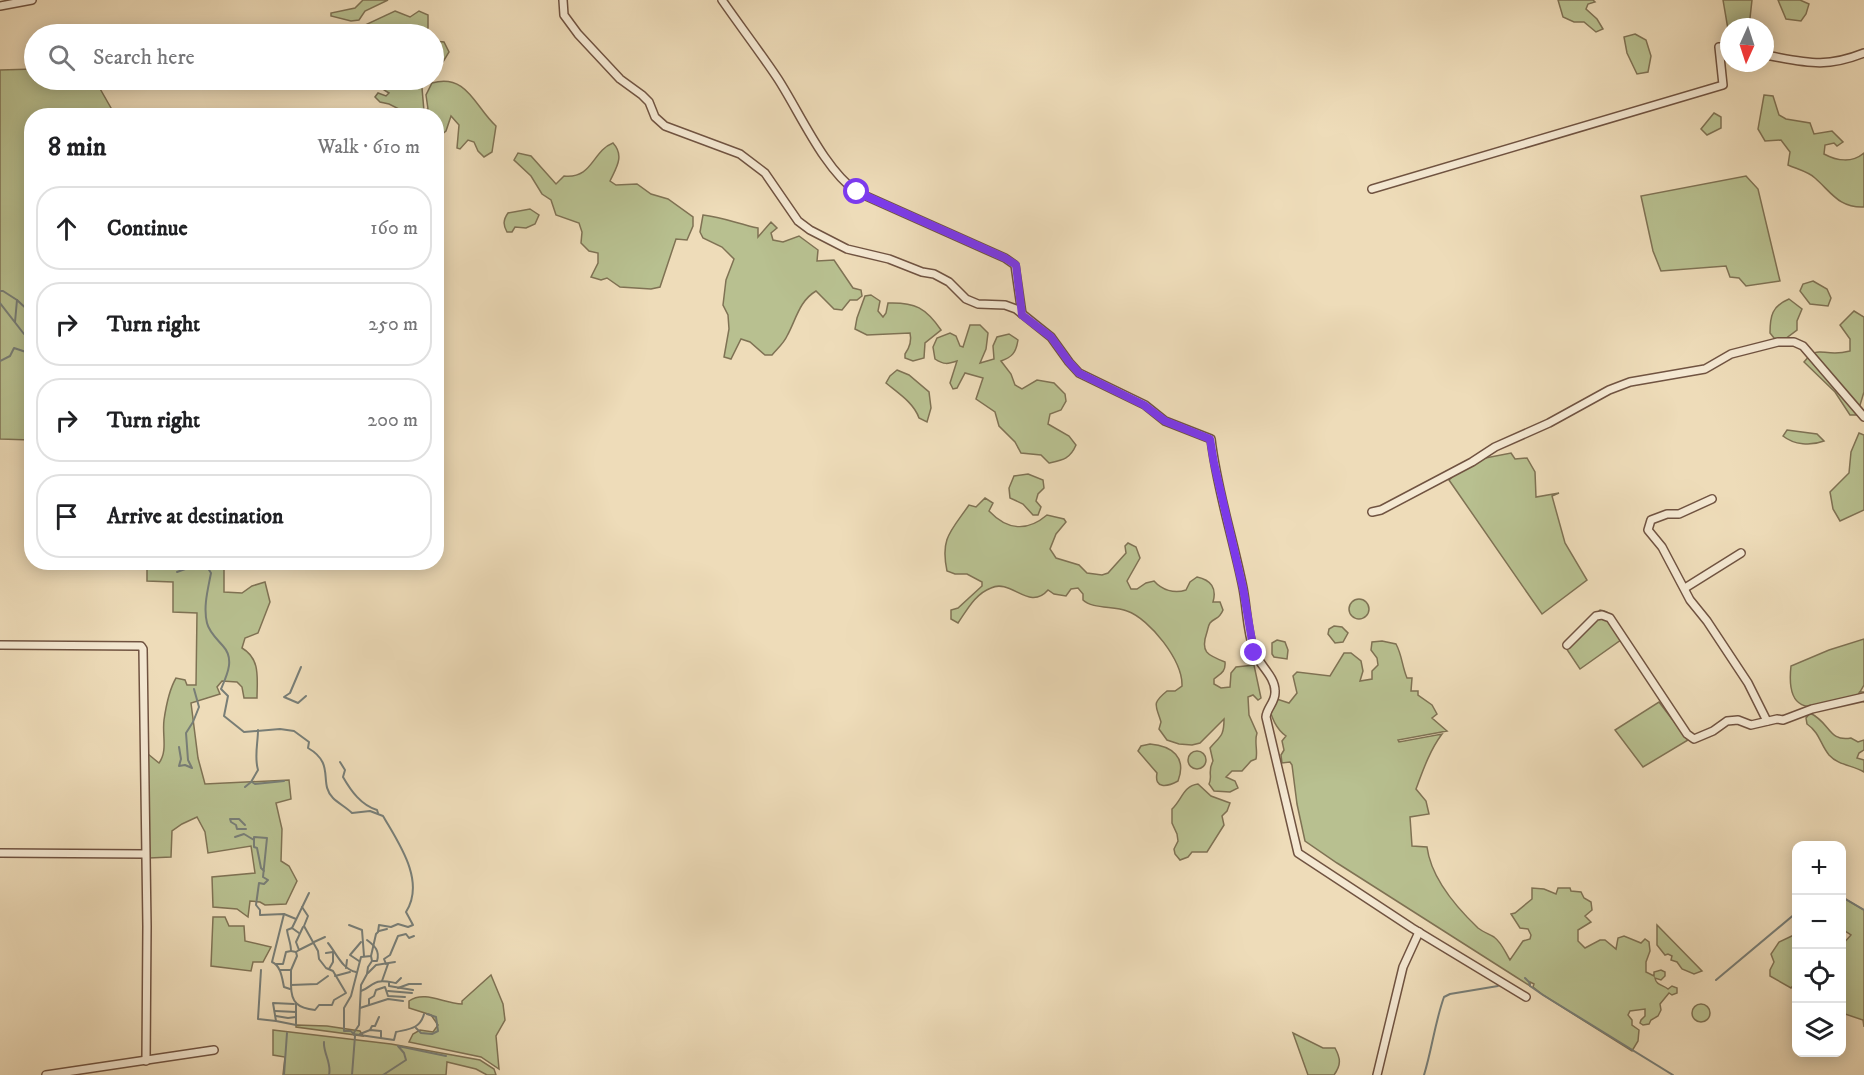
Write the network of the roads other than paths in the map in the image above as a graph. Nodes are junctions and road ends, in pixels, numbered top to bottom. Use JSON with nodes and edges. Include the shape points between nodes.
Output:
{"nodes":[{"id":1,"x":32,"y":0,"type":"edge"},
{"id":2,"x":563,"y":0,"type":"edge"},
{"id":3,"x":722,"y":0,"type":"edge"},
{"id":4,"x":11,"y":2,"type":"edge"},
{"id":5,"x":0,"y":6,"type":"edge"},
{"id":6,"x":1864,"y":53,"type":"edge"},
{"id":7,"x":1774,"y":57,"type":"edge"},
{"id":8,"x":1722,"y":72,"type":"edge"},
{"id":9,"x":1372,"y":189,"type":"dead end"},
{"id":10,"x":1022,"y":315,"type":"junction"},
{"id":11,"x":1864,"y":417,"type":"edge"},
{"id":12,"x":1712,"y":499,"type":"dead end"},
{"id":13,"x":1372,"y":512,"type":"dead end"},
{"id":14,"x":1741,"y":553,"type":"dead end"},
{"id":15,"x":1685,"y":588,"type":"junction"},
{"id":16,"x":0,"y":645,"type":"edge"},
{"id":17,"x":1567,"y":645,"type":"dead end"},
{"id":18,"x":1864,"y":697,"type":"edge"},
{"id":19,"x":1767,"y":721,"type":"junction"},
{"id":20,"x":0,"y":852,"type":"edge"},
{"id":21,"x":145,"y":854,"type":"junction"},
{"id":22,"x":1419,"y":932,"type":"junction"},
{"id":23,"x":1526,"y":997,"type":"dead end"},
{"id":24,"x":214,"y":1050,"type":"dead end"},
{"id":25,"x":146,"y":1061,"type":"junction"},
{"id":26,"x":45,"y":1075,"type":"edge"},
{"id":27,"x":1377,"y":1075,"type":"edge"}],
"edges":[{"from":1,"to":4,"type":"street"},
{"from":2,"to":10,"type":"street","via":[[564,15],[578,34],[620,79],[649,102],[655,117],[665,126],[740,154],[765,173],[798,221],[810,230],[847,249],[934,274],[978,304],[1005,305]]},
{"from":3,"to":10,"type":"street","via":[[846,184],[1016,265]]},
{"from":4,"to":5,"type":"street"},
{"from":6,"to":7,"type":"street","via":[[1845,61],[1817,64]]},
{"from":8,"to":9,"type":"street","via":[[1723,85]]},
{"from":10,"to":22,"type":"street","via":[[1051,337],[1079,373],[1144,405],[1165,421],[1210,439],[1254,653],[1275,690],[1266,717],[1298,853]]},
{"from":11,"to":13,"type":"street","via":[[1803,346],[1778,342],[1731,354],[1705,369],[1630,382],[1609,390]]},
{"from":12,"to":15,"type":"street","via":[[1679,514],[1657,516],[1648,525]]},
{"from":14,"to":15,"type":"street"},
{"from":15,"to":19,"type":"street","via":[[1748,683]]},
{"from":16,"to":21,"type":"street","via":[[142,647]]},
{"from":17,"to":19,"type":"street","via":[[1596,616],[1610,618],[1694,739],[1727,721]]},
{"from":18,"to":19,"type":"street"},
{"from":20,"to":21,"type":"street"},
{"from":21,"to":25,"type":"street"},
{"from":22,"to":23,"type":"street"},
{"from":22,"to":27,"type":"street","via":[[1403,967]]},
{"from":24,"to":25,"type":"street"},
{"from":25,"to":26,"type":"street"}]}
